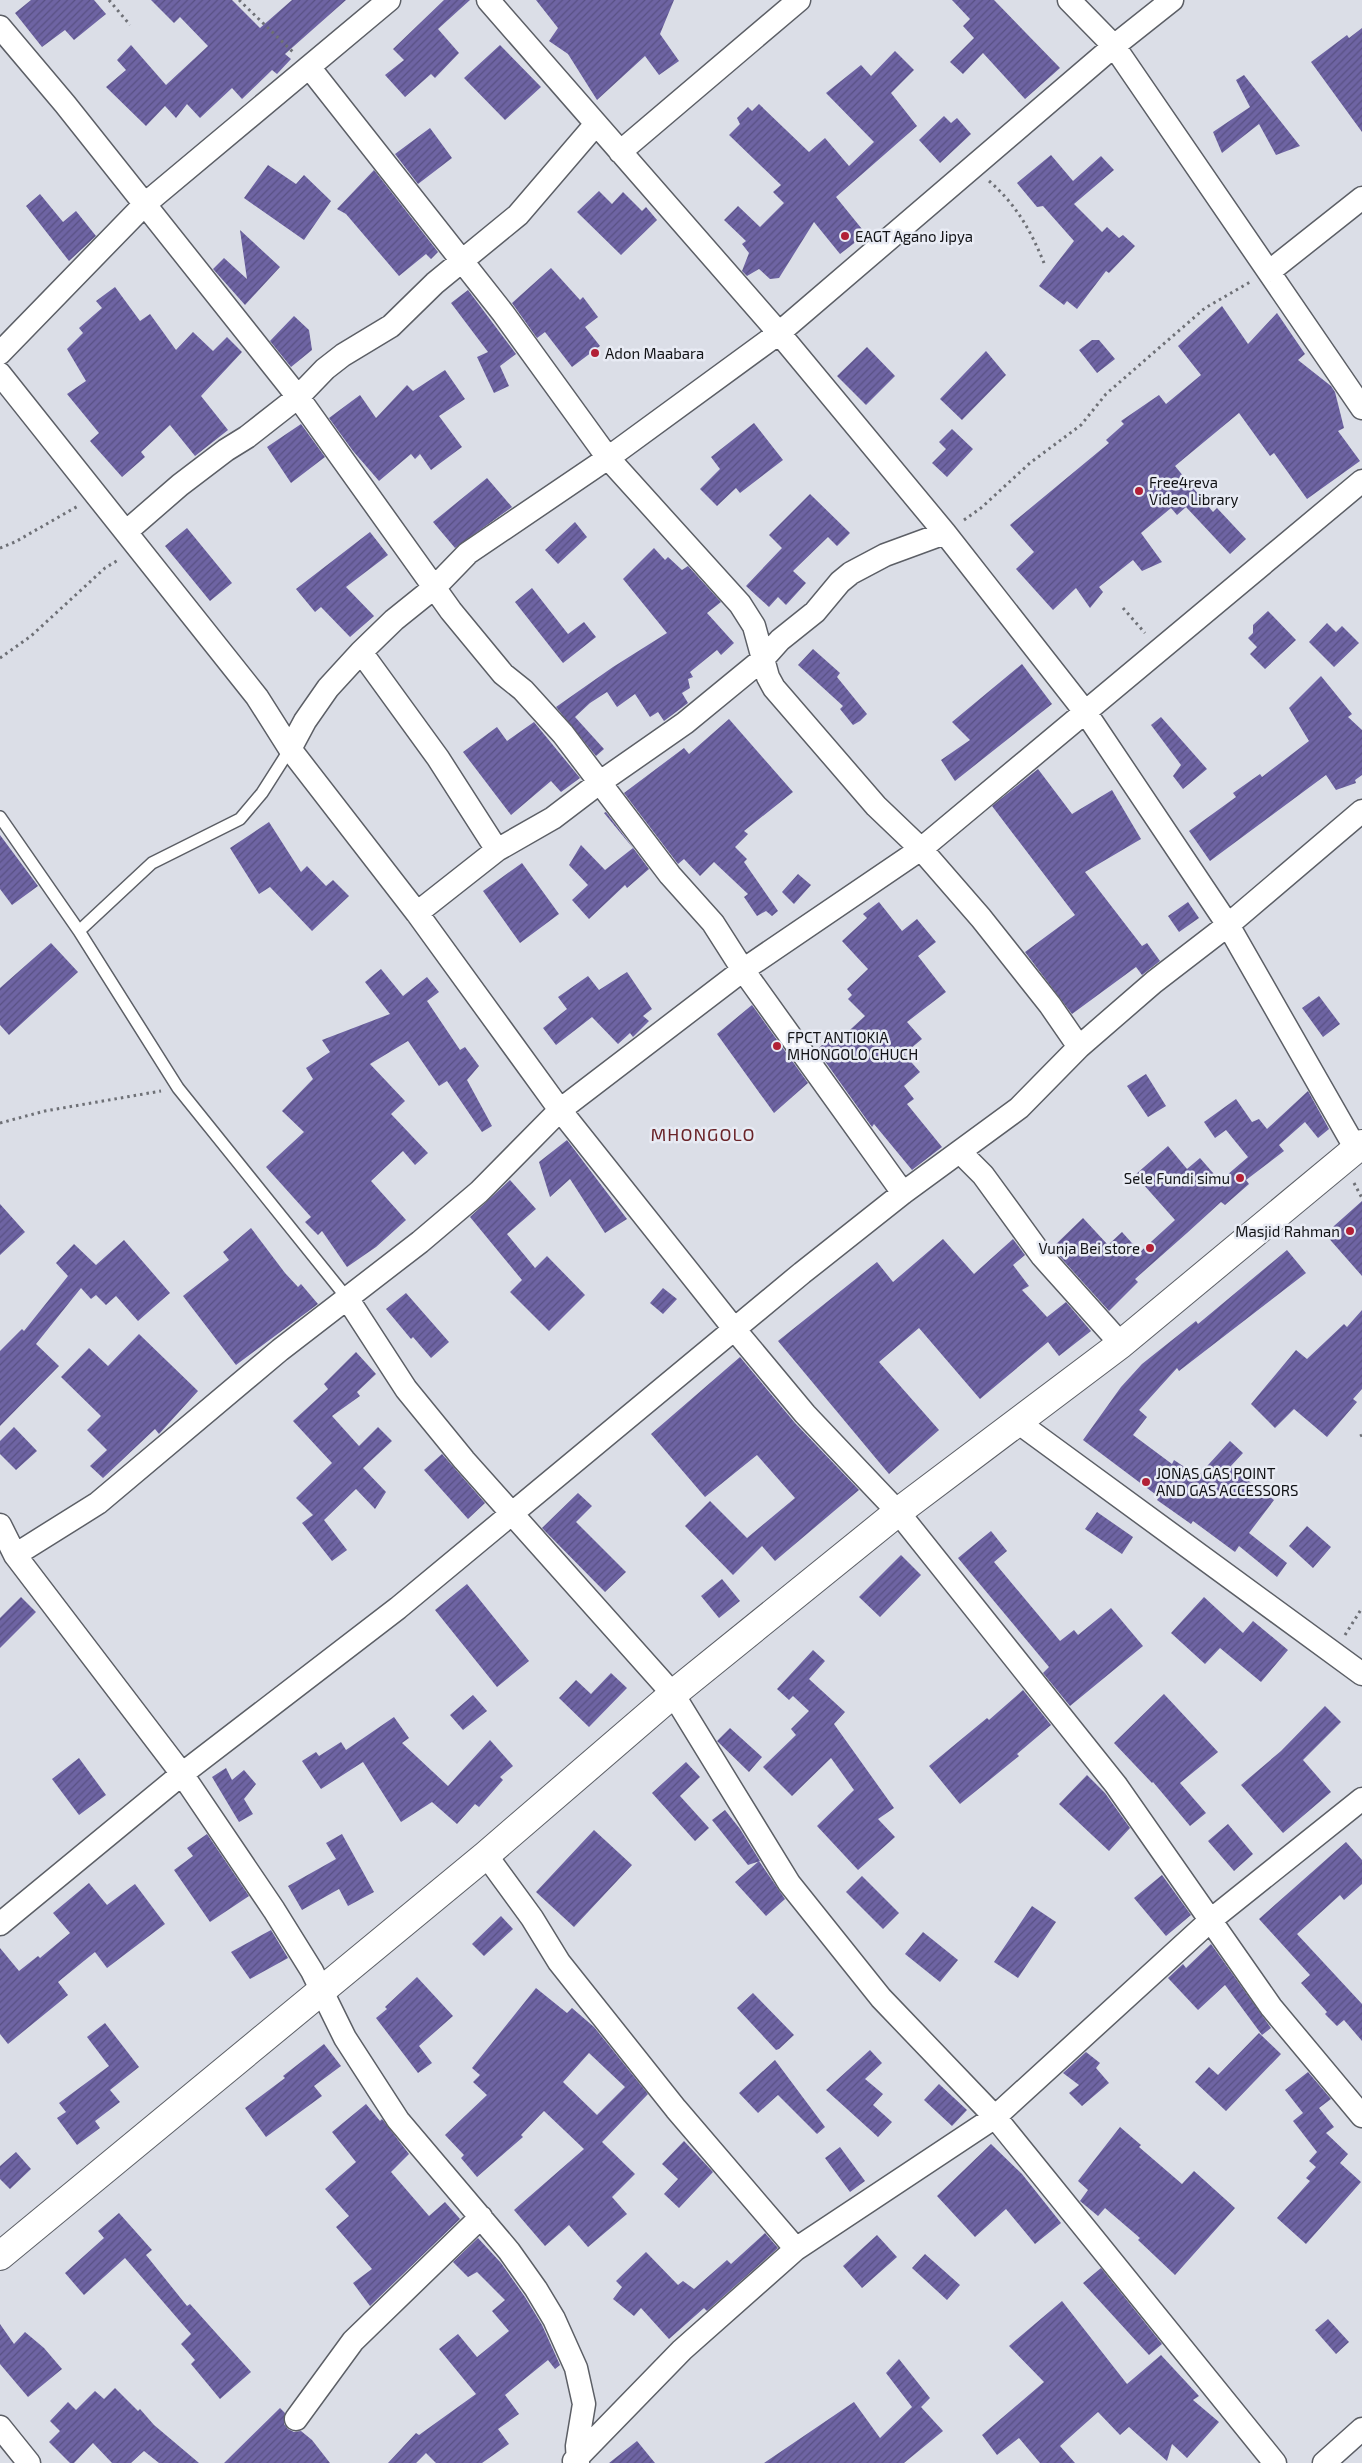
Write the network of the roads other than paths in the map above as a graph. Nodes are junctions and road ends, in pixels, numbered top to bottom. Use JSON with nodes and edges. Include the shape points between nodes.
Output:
{"nodes":[{"id":1,"x":389,"y":0,"type":"edge"},
{"id":2,"x":488,"y":0,"type":"edge"},
{"id":3,"x":799,"y":0,"type":"edge"},
{"id":4,"x":1069,"y":0,"type":"edge"},
{"id":5,"x":1172,"y":0,"type":"edge"},
{"id":6,"x":0,"y":27,"type":"edge"},
{"id":7,"x":1114,"y":46,"type":"junction"},
{"id":8,"x":309,"y":67,"type":"junction"},
{"id":9,"x":596,"y":124,"type":"junction"},
{"id":10,"x":620,"y":152,"type":"junction"},
{"id":11,"x":1362,"y":198,"type":"edge"},
{"id":12,"x":144,"y":204,"type":"junction"},
{"id":13,"x":461,"y":262,"type":"junction"},
{"id":14,"x":1270,"y":271,"type":"junction"},
{"id":15,"x":779,"y":332,"type":"junction"},
{"id":16,"x":0,"y":353,"type":"edge"},
{"id":17,"x":0,"y":374,"type":"edge"},
{"id":18,"x":298,"y":397,"type":"junction"},
{"id":19,"x":1362,"y":408,"type":"edge"},
{"id":20,"x":608,"y":458,"type":"junction"},
{"id":21,"x":1362,"y":482,"type":"edge"},
{"id":22,"x":945,"y":533,"type":"junction"},
{"id":23,"x":133,"y":539,"type":"junction"},
{"id":24,"x":435,"y":588,"type":"junction"},
{"id":25,"x":361,"y":652,"type":"junction"},
{"id":26,"x":763,"y":659,"type":"junction"},
{"id":27,"x":1086,"y":714,"type":"junction"},
{"id":28,"x":290,"y":749,"type":"junction"},
{"id":29,"x":599,"y":783,"type":"junction"},
{"id":30,"x":1362,"y":811,"type":"edge"},
{"id":31,"x":0,"y":817,"type":"edge"},
{"id":32,"x":921,"y":849,"type":"junction"},
{"id":33,"x":497,"y":850,"type":"junction"},
{"id":34,"x":417,"y":913,"type":"junction"},
{"id":35,"x":1228,"y":925,"type":"junction"},
{"id":36,"x":79,"y":931,"type":"junction"},
{"id":37,"x":743,"y":970,"type":"junction"},
{"id":38,"x":1078,"y":1047,"type":"junction"},
{"id":39,"x":560,"y":1110,"type":"junction"},
{"id":40,"x":1359,"y":1147,"type":"edge"},
{"id":41,"x":961,"y":1153,"type":"junction"},
{"id":42,"x":903,"y":1193,"type":"junction"},
{"id":43,"x":347,"y":1298,"type":"junction"},
{"id":44,"x":735,"y":1330,"type":"junction"},
{"id":45,"x":1121,"y":1344,"type":"junction"},
{"id":46,"x":1019,"y":1423,"type":"junction"},
{"id":47,"x":512,"y":1512,"type":"junction"},
{"id":48,"x":898,"y":1512,"type":"junction"},
{"id":49,"x":0,"y":1525,"type":"edge"},
{"id":50,"x":15,"y":1555,"type":"junction"},
{"id":51,"x":1362,"y":1674,"type":"edge"},
{"id":52,"x":673,"y":1694,"type":"junction"},
{"id":53,"x":182,"y":1774,"type":"junction"},
{"id":54,"x":1362,"y":1799,"type":"edge"},
{"id":55,"x":486,"y":1855,"type":"junction"},
{"id":56,"x":1212,"y":1919,"type":"junction"},
{"id":57,"x":0,"y":1924,"type":"edge"},
{"id":58,"x":322,"y":1990,"type":"junction"},
{"id":59,"x":1362,"y":2116,"type":"edge"},
{"id":60,"x":995,"y":2117,"type":"junction"},
{"id":61,"x":482,"y":2217,"type":"junction"},
{"id":62,"x":796,"y":2248,"type":"junction"},
{"id":63,"x":0,"y":2256,"type":"edge"},
{"id":64,"x":296,"y":2419,"type":"dead end"},
{"id":65,"x":0,"y":2427,"type":"edge"},
{"id":66,"x":1362,"y":2429,"type":"edge"},
{"id":67,"x":574,"y":2462,"type":"edge"},
{"id":68,"x":29,"y":2463,"type":"edge"},
{"id":69,"x":1275,"y":2463,"type":"edge"},
{"id":70,"x":1324,"y":2463,"type":"edge"}],
"edges":[{"from":1,"to":8,"type":"street"},
{"from":2,"to":9,"type":"street"},
{"from":3,"to":10,"type":"street"},
{"from":4,"to":7,"type":"street"},
{"from":5,"to":7,"type":"street"},
{"from":6,"to":12,"type":"street"},
{"from":7,"to":14,"type":"street"},
{"from":7,"to":15,"type":"street"},
{"from":8,"to":12,"type":"street"},
{"from":8,"to":13,"type":"street"},
{"from":9,"to":10,"type":"street"},
{"from":9,"to":13,"type":"street","via":[[518,215]]},
{"from":10,"to":15,"type":"street"},
{"from":11,"to":14,"type":"street"},
{"from":12,"to":16,"type":"street"},
{"from":12,"to":18,"type":"street"},
{"from":13,"to":18,"type":"street","via":[[391,326],[343,355]]},
{"from":13,"to":20,"type":"street","via":[[528,346]]},
{"from":14,"to":19,"type":"street"},
{"from":15,"to":20,"type":"street"},
{"from":15,"to":22,"type":"street"},
{"from":17,"to":23,"type":"street"},
{"from":18,"to":23,"type":"street","via":[[180,485]]},
{"from":18,"to":24,"type":"street"},
{"from":20,"to":24,"type":"street","via":[[468,553]]},
{"from":20,"to":26,"type":"street","via":[[740,604],[754,626]]},
{"from":21,"to":27,"type":"street"},
{"from":22,"to":26,"type":"street","via":[[885,555],[851,574]]},
{"from":22,"to":27,"type":"street"},
{"from":23,"to":28,"type":"street","via":[[258,697]]},
{"from":24,"to":25,"type":"street","via":[[394,620]]},
{"from":24,"to":29,"type":"street","via":[[503,674],[542,710]]},
{"from":25,"to":28,"type":"street","via":[[328,688]]},
{"from":25,"to":33,"type":"street","via":[[438,758]]},
{"from":26,"to":29,"type":"street","via":[[685,723]]},
{"from":26,"to":32,"type":"street","via":[[774,688],[876,806]]},
{"from":27,"to":32,"type":"street"},
{"from":27,"to":35,"type":"street"},
{"from":28,"to":34,"type":"street"},
{"from":28,"to":36,"type":"lane","via":[[262,793],[240,819],[152,863]]},
{"from":29,"to":33,"type":"street","via":[[553,818]]},
{"from":29,"to":37,"type":"street","via":[[670,875],[713,923]]},
{"from":30,"to":35,"type":"street"},
{"from":31,"to":36,"type":"lane"},
{"from":32,"to":37,"type":"street"},
{"from":32,"to":38,"type":"street","via":[[1050,1005]]},
{"from":33,"to":34,"type":"street"},
{"from":34,"to":39,"type":"street"},
{"from":35,"to":38,"type":"street"},
{"from":35,"to":40,"type":"street"},
{"from":36,"to":43,"type":"lane","via":[[178,1088]]},
{"from":37,"to":39,"type":"street"},
{"from":37,"to":42,"type":"street"},
{"from":38,"to":41,"type":"street","via":[[1019,1108]]},
{"from":39,"to":43,"type":"street","via":[[479,1192]]},
{"from":39,"to":44,"type":"street"},
{"from":40,"to":45,"type":"street"},
{"from":41,"to":42,"type":"street"},
{"from":41,"to":45,"type":"street","via":[[983,1175],[1042,1256]]},
{"from":42,"to":44,"type":"street"},
{"from":43,"to":47,"type":"street","via":[[406,1389]]},
{"from":43,"to":50,"type":"street","via":[[98,1503]]},
{"from":44,"to":47,"type":"street"},
{"from":44,"to":48,"type":"street","via":[[806,1414]]},
{"from":45,"to":46,"type":"street"},
{"from":46,"to":48,"type":"street"},
{"from":46,"to":51,"type":"street"},
{"from":47,"to":52,"type":"street"},
{"from":47,"to":53,"type":"street","via":[[398,1608]]},
{"from":48,"to":52,"type":"street"},
{"from":48,"to":56,"type":"street","via":[[1116,1785]]},
{"from":49,"to":50,"type":"street"},
{"from":50,"to":53,"type":"street"},
{"from":52,"to":55,"type":"street"},
{"from":52,"to":60,"type":"street","via":[[789,1883],[881,1998]]},
{"from":53,"to":57,"type":"street"},
{"from":53,"to":58,"type":"street","via":[[274,1910]]},
{"from":54,"to":56,"type":"street"},
{"from":55,"to":58,"type":"street"},
{"from":55,"to":62,"type":"street","via":[[560,1962],[688,2123]]},
{"from":56,"to":59,"type":"street","via":[[1271,2007]]},
{"from":56,"to":60,"type":"street"},
{"from":58,"to":61,"type":"street","via":[[345,2038],[398,2120]]},
{"from":58,"to":63,"type":"street"},
{"from":60,"to":62,"type":"street"},
{"from":60,"to":69,"type":"street"},
{"from":61,"to":64,"type":"street","via":[[359,2335]]},
{"from":61,"to":67,"type":"street","via":[[536,2289],[554,2319],[576,2368],[584,2404]]},
{"from":62,"to":67,"type":"street","via":[[682,2350]]},
{"from":65,"to":68,"type":"street"},
{"from":66,"to":70,"type":"street"}]}
